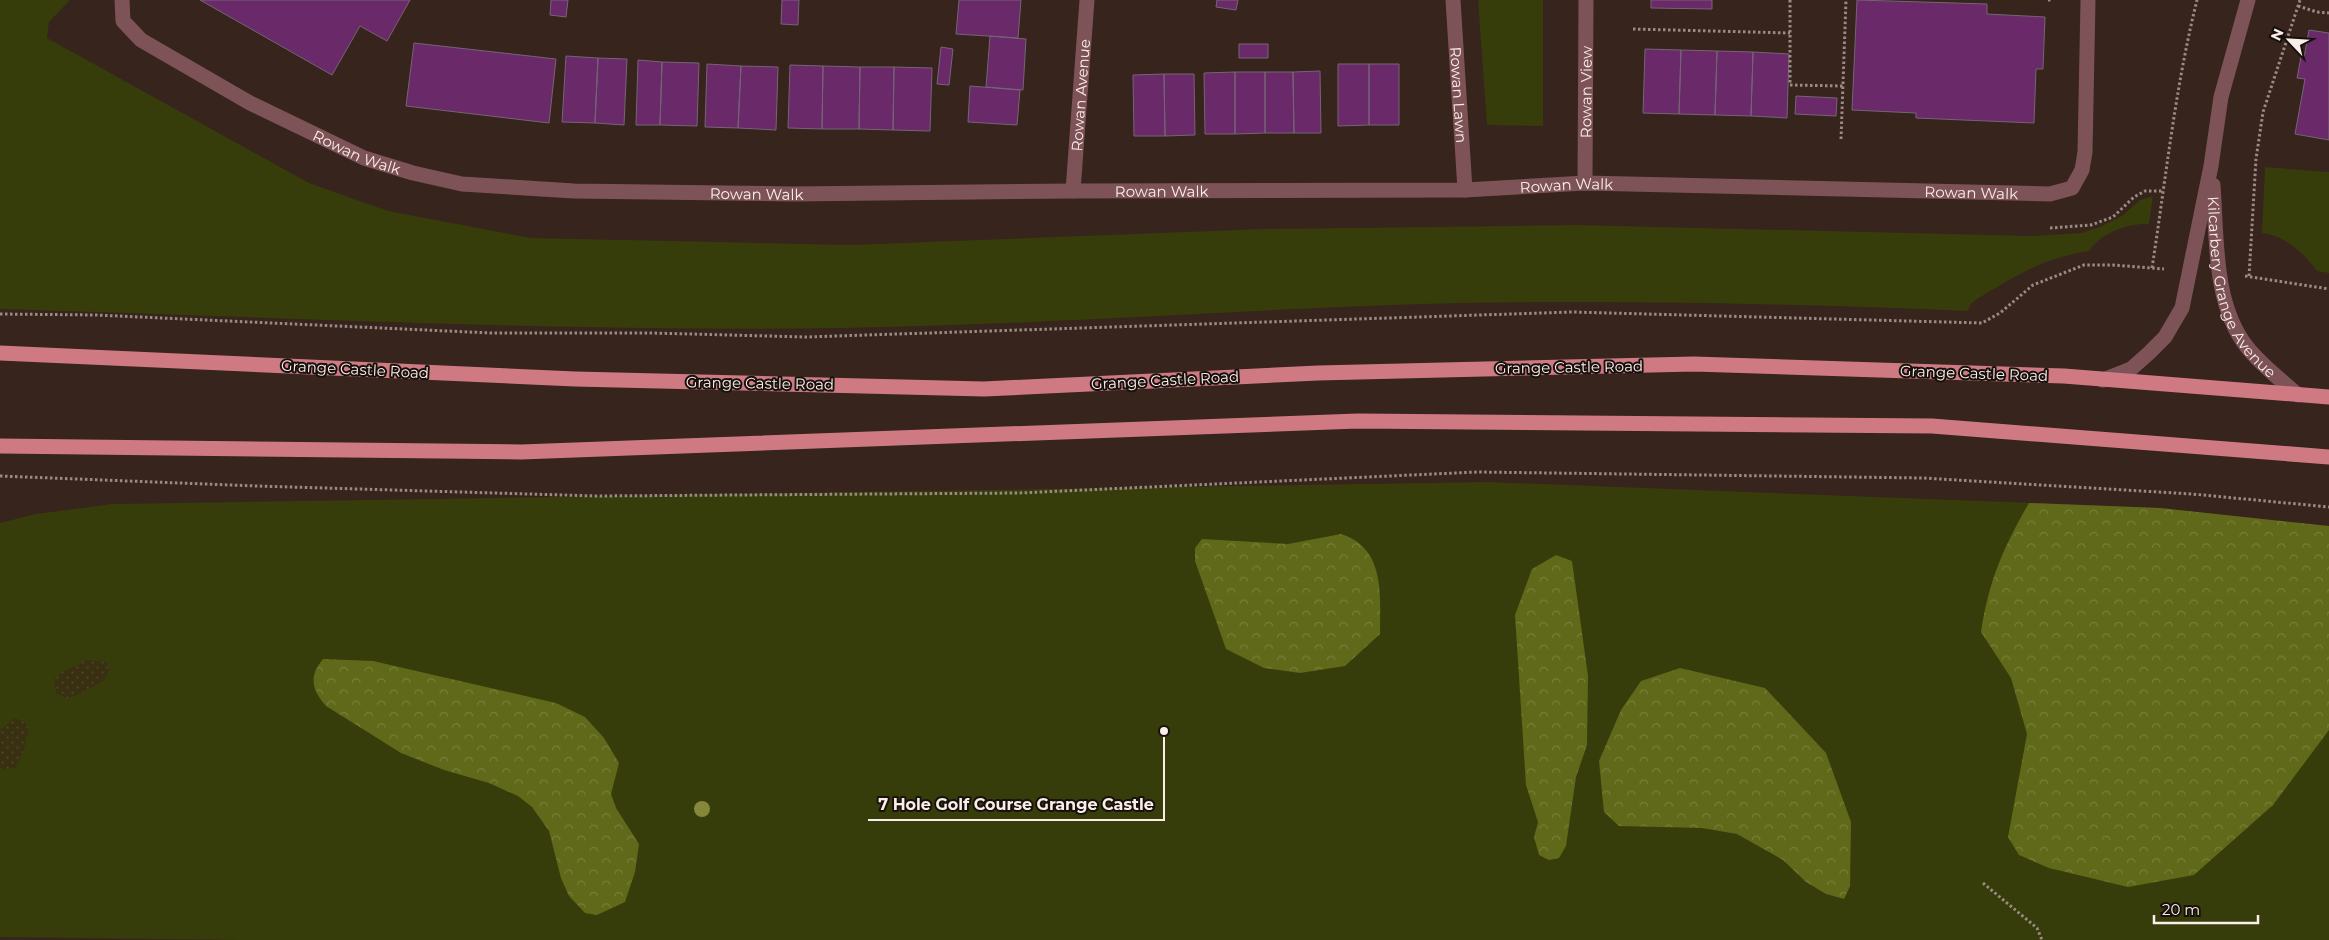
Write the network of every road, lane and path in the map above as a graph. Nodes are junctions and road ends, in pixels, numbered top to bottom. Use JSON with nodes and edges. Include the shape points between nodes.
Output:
{"nodes":[{"id":1,"x":122,"y":0,"type":"edge"},
{"id":2,"x":1087,"y":0,"type":"edge"},
{"id":3,"x":1453,"y":0,"type":"edge"},
{"id":4,"x":1586,"y":0,"type":"edge"},
{"id":5,"x":1790,"y":0,"type":"edge"},
{"id":6,"x":1846,"y":0,"type":"edge"},
{"id":7,"x":2088,"y":0,"type":"edge"},
{"id":8,"x":2197,"y":0,"type":"edge"},
{"id":9,"x":2248,"y":0,"type":"edge"},
{"id":10,"x":2300,"y":0,"type":"edge"},
{"id":11,"x":2298,"y":6,"type":"junction"},
{"id":12,"x":2329,"y":13,"type":"edge"},
{"id":13,"x":1633,"y":30,"type":"dead end"},
{"id":14,"x":1790,"y":33,"type":"junction"},
{"id":15,"x":1843,"y":86,"type":"junction"},
{"id":16,"x":1841,"y":139,"type":"dead end"},
{"id":17,"x":2211,"y":166,"type":"junction"},
{"id":18,"x":1585,"y":183,"type":"junction"},
{"id":19,"x":1465,"y":190,"type":"junction"},
{"id":20,"x":1073,"y":191,"type":"junction"},
{"id":21,"x":2164,"y":191,"type":"junction"},
{"id":22,"x":2050,"y":228,"type":"dead end"},
{"id":23,"x":2152,"y":268,"type":"junction"},
{"id":24,"x":2190,"y":272,"type":"junction"},
{"id":25,"x":2220,"y":273,"type":"junction"},
{"id":26,"x":2249,"y":276,"type":"junction"},
{"id":27,"x":2329,"y":289,"type":"edge"},
{"id":28,"x":0,"y":314,"type":"edge"},
{"id":29,"x":0,"y":353,"type":"edge"},
{"id":30,"x":2102,"y":380,"type":"junction"},
{"id":31,"x":2298,"y":395,"type":"junction"},
{"id":32,"x":2329,"y":397,"type":"edge"},
{"id":33,"x":0,"y":446,"type":"edge"},
{"id":34,"x":2329,"y":457,"type":"edge"},
{"id":35,"x":0,"y":476,"type":"edge"},
{"id":36,"x":2329,"y":507,"type":"edge"},
{"id":37,"x":1983,"y":883,"type":"dead end"},
{"id":38,"x":2042,"y":940,"type":"edge"}],
"edges":[{"from":1,"to":20,"type":"street","name":"Rowan Walk","via":[[124,21],[140,40],[250,103],[364,158],[413,174],[462,184],[574,191],[792,194]]},
{"from":2,"to":20,"type":"street","name":"Rowan Avenue"},
{"from":3,"to":19,"type":"street","name":"Rowan Lawn"},
{"from":4,"to":18,"type":"street","name":"Rowan View"},
{"from":5,"to":14,"type":"path"},
{"from":6,"to":15,"type":"path"},
{"from":7,"to":18,"type":"street","name":"Rowan Walk","via":[[2085,152],[2082,170],[2072,188],[2050,194]]},
{"from":8,"to":21,"type":"path","via":[[2182,67]]},
{"from":9,"to":17,"type":"street","name":"Kilcarbery Grange Avenue","via":[[2221,97]]},
{"from":10,"to":11,"type":"path"},
{"from":11,"to":12,"type":"path"},
{"from":11,"to":26,"type":"path","via":[[2262,112]]},
{"from":13,"to":14,"type":"path"},
{"from":14,"to":15,"type":"path","via":[[1790,86]]},
{"from":15,"to":16,"type":"path"},
{"from":17,"to":24,"type":"street","name":"Kilcarbery Grange Avenue"},
{"from":17,"to":25,"type":"street","name":"Kilcarbery Grange Avenue"},
{"from":18,"to":19,"type":"street","name":"Rowan Walk"},
{"from":19,"to":20,"type":"street","name":"Rowan Walk"},
{"from":21,"to":22,"type":"path","via":[[2145,191],[2114,217],[2091,225]]},
{"from":21,"to":23,"type":"path"},
{"from":23,"to":24,"type":"path"},
{"from":23,"to":28,"type":"path","via":[[2084,265],[2033,285],[2000,313],[1982,322],[1572,312],[806,337],[491,333],[96,315]]},
{"from":24,"to":30,"type":"street","name":"Kilcarbery Grange Avenue","via":[[2182,308],[2165,337],[2131,369]]},
{"from":25,"to":26,"type":"path"},
{"from":25,"to":31,"type":"street","name":"Kilcarbery Grange Avenue","via":[[2224,299],[2247,347]]},
{"from":26,"to":27,"type":"path"},
{"from":29,"to":30,"type":"main road","name":"Grange Castle Road","via":[[575,379],[984,389],[1318,373],[1694,364]]},
{"from":30,"to":31,"type":"main road","name":"Grange Castle Road"},
{"from":31,"to":32,"type":"main road","name":"Grange Castle Road"},
{"from":33,"to":34,"type":"main road","via":[[521,452],[1368,421],[1932,426]]},
{"from":35,"to":36,"type":"path","via":[[597,496],[1019,493],[1477,472],[1924,478],[2192,494]]},
{"from":37,"to":38,"type":"path","via":[[2037,928]]}]}
